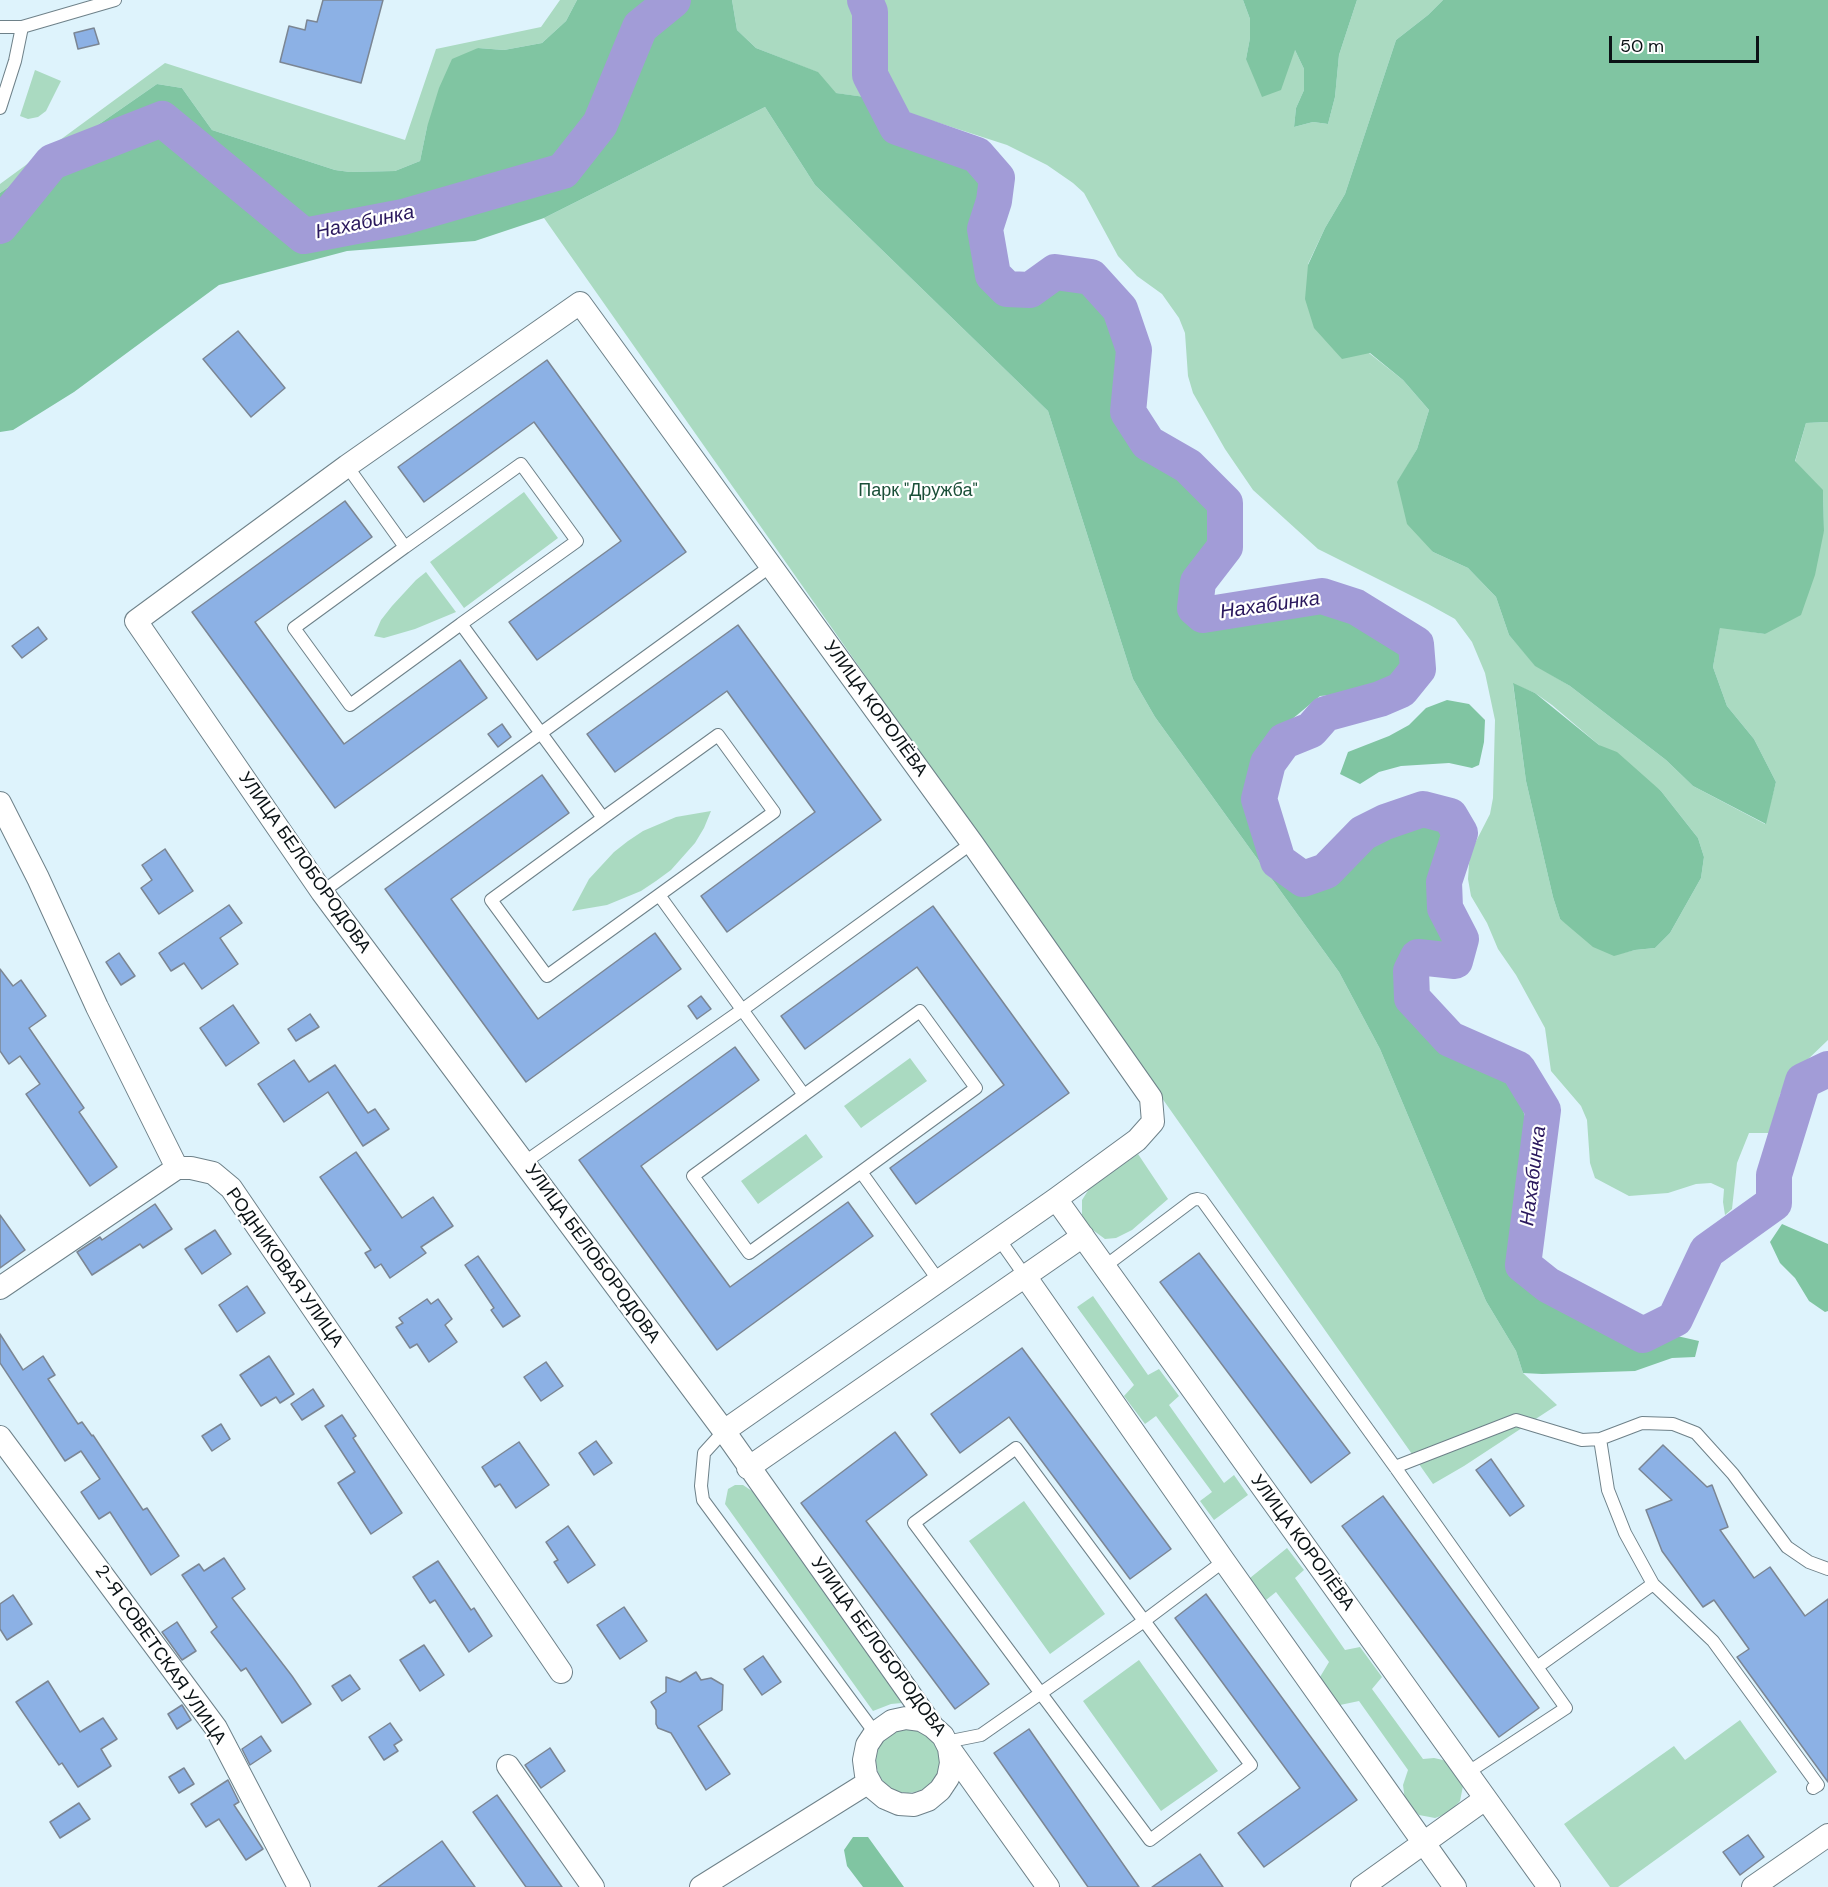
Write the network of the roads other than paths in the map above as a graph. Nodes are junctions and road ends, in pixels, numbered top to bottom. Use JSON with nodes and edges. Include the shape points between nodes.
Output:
{"nodes":[{"id":1,"x":115,"y":0,"type":"edge"},
{"id":2,"x":0,"y":27,"type":"edge"},
{"id":3,"x":22,"y":27,"type":"junction"},
{"id":4,"x":0,"y":108,"type":"edge"},
{"id":5,"x":347,"y":466,"type":"junction"},
{"id":6,"x":405,"y":547,"type":"junction"},
{"id":7,"x":771,"y":566,"type":"junction"},
{"id":8,"x":461,"y":624,"type":"junction"},
{"id":9,"x":541,"y":733,"type":"junction"},
{"id":10,"x":0,"y":803,"type":"edge"},
{"id":11,"x":603,"y":818,"type":"junction"},
{"id":12,"x":972,"y":843,"type":"junction"},
{"id":13,"x":322,"y":892,"type":"junction"},
{"id":14,"x":659,"y":896,"type":"junction"},
{"id":15,"x":742,"y":1010,"type":"junction"},
{"id":16,"x":804,"y":1095,"type":"junction"},
{"id":17,"x":525,"y":1162,"type":"junction"},
{"id":18,"x":177,"y":1168,"type":"junction"},
{"id":19,"x":861,"y":1172,"type":"junction"},
{"id":20,"x":1056,"y":1199,"type":"junction"},
{"id":21,"x":1083,"y":1236,"type":"junction"},
{"id":22,"x":999,"y":1239,"type":"junction"},
{"id":23,"x":1104,"y":1267,"type":"junction"},
{"id":24,"x":1025,"y":1276,"type":"junction"},
{"id":25,"x":939,"y":1281,"type":"junction"},
{"id":26,"x":0,"y":1288,"type":"edge"},
{"id":27,"x":723,"y":1431,"type":"junction"},
{"id":28,"x":0,"y":1437,"type":"edge"},
{"id":29,"x":1600,"y":1439,"type":"junction"},
{"id":30,"x":1395,"y":1467,"type":"junction"},
{"id":31,"x":748,"y":1468,"type":"junction"},
{"id":32,"x":1224,"y":1561,"type":"junction"},
{"id":33,"x":1828,"y":1569,"type":"edge"},
{"id":34,"x":1653,"y":1584,"type":"junction"},
{"id":35,"x":1144,"y":1621,"type":"junction"},
{"id":36,"x":1537,"y":1667,"type":"junction"},
{"id":37,"x":561,"y":1672,"type":"dead end"},
{"id":38,"x":1040,"y":1692,"type":"junction"},
{"id":39,"x":875,"y":1732,"type":"junction"},
{"id":40,"x":943,"y":1739,"type":"junction"},
{"id":41,"x":508,"y":1766,"type":"dead end"},
{"id":42,"x":1467,"y":1773,"type":"junction"},
{"id":43,"x":869,"y":1782,"type":"junction"},
{"id":44,"x":1813,"y":1788,"type":"dead end"},
{"id":45,"x":1485,"y":1799,"type":"junction"},
{"id":46,"x":1828,"y":1835,"type":"edge"},
{"id":47,"x":1424,"y":1842,"type":"junction"},
{"id":48,"x":300,"y":1887,"type":"edge"},
{"id":49,"x":593,"y":1887,"type":"edge"},
{"id":50,"x":701,"y":1887,"type":"edge"},
{"id":51,"x":1048,"y":1887,"type":"edge"},
{"id":52,"x":1362,"y":1887,"type":"edge"},
{"id":53,"x":1455,"y":1887,"type":"edge"},
{"id":54,"x":1549,"y":1887,"type":"edge"},
{"id":55,"x":1753,"y":1887,"type":"edge"}],
"edges":[{"from":1,"to":3,"type":"lane"},
{"from":2,"to":3,"type":"lane"},
{"from":3,"to":4,"type":"lane"},
{"from":5,"to":6,"type":"lane"},
{"from":5,"to":7,"type":"street","name":"УЛИЦА КОРОЛЁВА","via":[[580,303]]},
{"from":5,"to":13,"type":"street","name":"УЛИЦА БЕЛОБОРОДОВА","via":[[136,621]]},
{"from":6,"to":8,"type":"lane","via":[[294,628],[343,696],[350,705]]},
{"from":6,"to":8,"type":"lane","via":[[521,464],[570,531],[577,541]]},
{"from":7,"to":9,"type":"lane"},
{"from":7,"to":12,"type":"street","name":"УЛИЦА КОРОЛЁВА"},
{"from":8,"to":9,"type":"lane"},
{"from":9,"to":11,"type":"lane"},
{"from":9,"to":13,"type":"lane"},
{"from":10,"to":18,"type":"street"},
{"from":11,"to":14,"type":"lane","via":[[491,900],[547,976]]},
{"from":11,"to":14,"type":"lane","via":[[718,735],[760,792],[774,812]]},
{"from":12,"to":15,"type":"lane"},
{"from":12,"to":20,"type":"street","name":"УЛИЦА КОРОЛЁВА","via":[[1151,1098],[1153,1122],[1137,1140]]},
{"from":13,"to":17,"type":"street","name":"УЛИЦА БЕЛОБОРОДОВА"},
{"from":14,"to":15,"type":"lane"},
{"from":15,"to":16,"type":"lane"},
{"from":15,"to":17,"type":"lane"},
{"from":16,"to":19,"type":"lane","via":[[693,1176],[749,1253]]},
{"from":16,"to":19,"type":"lane","via":[[920,1011],[976,1088]]},
{"from":17,"to":27,"type":"street","name":"УЛИЦА БЕЛОБОРОДОВА"},
{"from":18,"to":26,"type":"street"},
{"from":18,"to":37,"type":"street","name":"РОДНИКОВАЯ УЛИЦА","via":[[213,1173],[231,1188]]},
{"from":19,"to":25,"type":"lane"},
{"from":20,"to":21,"type":"street","name":"УЛИЦА КОРОЛЁВА"},
{"from":20,"to":22,"type":"street"},
{"from":21,"to":23,"type":"street","name":"УЛИЦА КОРОЛЁВА"},
{"from":21,"to":24,"type":"street"},
{"from":22,"to":24,"type":"lane"},
{"from":22,"to":25,"type":"street"},
{"from":23,"to":30,"type":"lane","via":[[1193,1200],[1202,1200]]},
{"from":23,"to":42,"type":"street","name":"УЛИЦА КОРОЛЁВА"},
{"from":24,"to":31,"type":"street"},
{"from":24,"to":32,"type":"street"},
{"from":25,"to":27,"type":"street"},
{"from":27,"to":31,"type":"street","name":"УЛИЦА БЕЛОБОРОДОВА"},
{"from":27,"to":39,"type":"lane","via":[[704,1453],[703,1500]]},
{"from":28,"to":48,"type":"street","name":"2-Я СОВЕТСКАЯ УЛИЦА","via":[[216,1728]]},
{"from":29,"to":30,"type":"lane","via":[[1582,1440],[1516,1420]]},
{"from":29,"to":33,"type":"lane","via":[[1642,1423],[1673,1424],[1696,1433],[1733,1474],[1787,1547]]},
{"from":29,"to":34,"type":"lane","via":[[1608,1490],[1625,1533]]},
{"from":30,"to":36,"type":"lane"},
{"from":31,"to":40,"type":"street","name":"УЛИЦА БЕЛОБОРОДОВА"},
{"from":32,"to":35,"type":"lane"},
{"from":32,"to":47,"type":"street"},
{"from":34,"to":36,"type":"lane"},
{"from":34,"to":44,"type":"lane","via":[[1713,1641],[1818,1785]]},
{"from":35,"to":38,"type":"lane"},
{"from":35,"to":38,"type":"lane","via":[[1251,1765],[1150,1840]]},
{"from":35,"to":38,"type":"lane","via":[[1016,1448],[914,1523]]},
{"from":36,"to":42,"type":"lane","via":[[1566,1708]]},
{"from":38,"to":40,"type":"lane","via":[[981,1735]]},
{"from":39,"to":40,"type":"street","via":[[892,1720],[906,1718],[921,1720]]},
{"from":39,"to":43,"type":"street","via":[[865,1752],[864,1768]]},
{"from":40,"to":43,"type":"street","via":[[951,1763],[945,1784],[935,1796],[906,1805],[879,1794]]},
{"from":40,"to":51,"type":"street","name":"УЛИЦА БЕЛОБОРОДОВА"},
{"from":41,"to":49,"type":"street"},
{"from":42,"to":45,"type":"street","name":"УЛИЦА КОРОЛЁВА"},
{"from":43,"to":50,"type":"street"},
{"from":45,"to":47,"type":"street"},
{"from":45,"to":54,"type":"street","name":"УЛИЦА КОРОЛЁВА"},
{"from":46,"to":55,"type":"street"},
{"from":47,"to":52,"type":"street"},
{"from":47,"to":53,"type":"street"}]}
